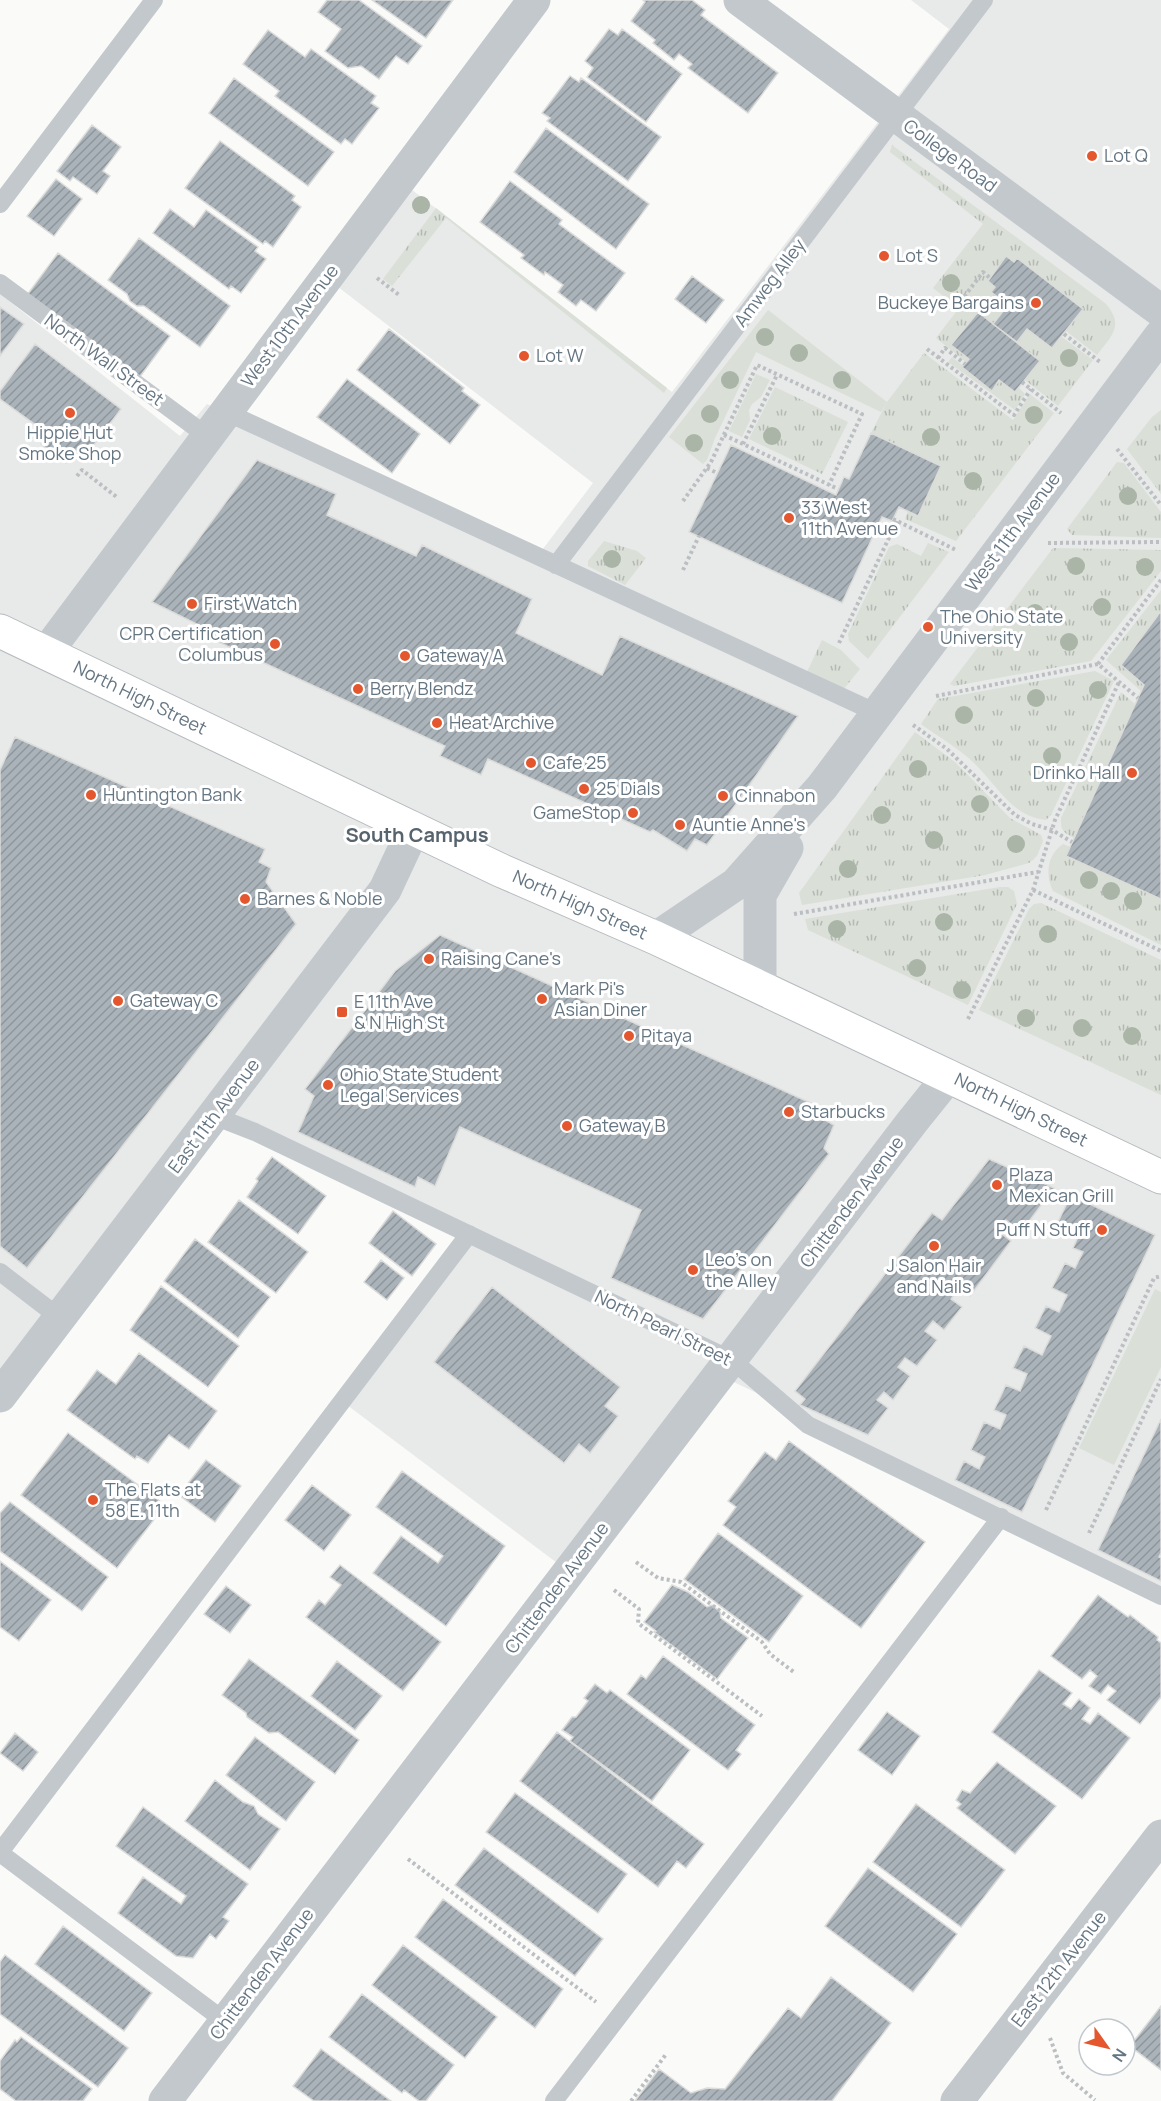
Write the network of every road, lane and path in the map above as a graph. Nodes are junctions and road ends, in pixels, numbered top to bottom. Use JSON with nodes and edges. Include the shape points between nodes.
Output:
{"nodes":[{"id":1,"x":154,"y":0,"type":"edge"},
{"id":2,"x":534,"y":0,"type":"edge"},
{"id":3,"x":740,"y":0,"type":"edge"},
{"id":4,"x":984,"y":0,"type":"edge"},
{"id":5,"x":896,"y":116,"type":"junction"},
{"id":6,"x":0,"y":204,"type":"edge"},
{"id":7,"x":377,"y":278,"type":"dead end"},
{"id":8,"x":990,"y":278,"type":"dead end"},
{"id":9,"x":0,"y":284,"type":"edge"},
{"id":10,"x":399,"y":295,"type":"dead end"},
{"id":11,"x":957,"y":306,"type":"dead end"},
{"id":12,"x":1161,"y":311,"type":"edge"},
{"id":13,"x":1064,"y":334,"type":"dead end"},
{"id":14,"x":1161,"y":335,"type":"edge"},
{"id":15,"x":927,"y":349,"type":"dead end"},
{"id":16,"x":938,"y":358,"type":"junction"},
{"id":17,"x":1101,"y":362,"type":"dead end"},
{"id":18,"x":965,"y":364,"type":"dead end"},
{"id":19,"x":777,"y":375,"type":"junction"},
{"id":20,"x":1022,"y":382,"type":"dead end"},
{"id":21,"x":1031,"y":389,"type":"junction"},
{"id":22,"x":1062,"y":414,"type":"dead end"},
{"id":23,"x":216,"y":424,"type":"junction"},
{"id":24,"x":724,"y":435,"type":"junction"},
{"id":25,"x":743,"y":444,"type":"junction"},
{"id":26,"x":1117,"y":449,"type":"dead end"},
{"id":27,"x":707,"y":468,"type":"junction"},
{"id":28,"x":717,"y":473,"type":"dead end"},
{"id":29,"x":77,"y":476,"type":"dead end"},
{"id":30,"x":829,"y":485,"type":"junction"},
{"id":31,"x":838,"y":489,"type":"dead end"},
{"id":32,"x":118,"y":498,"type":"dead end"},
{"id":33,"x":683,"y":501,"type":"dead end"},
{"id":34,"x":1161,"y":505,"type":"edge"},
{"id":35,"x":699,"y":536,"type":"dead end"},
{"id":36,"x":1161,"y":542,"type":"edge"},
{"id":37,"x":1047,"y":543,"type":"dead end"},
{"id":38,"x":952,"y":547,"type":"dead end"},
{"id":39,"x":556,"y":565,"type":"junction"},
{"id":40,"x":683,"y":570,"type":"dead end"},
{"id":41,"x":1161,"y":580,"type":"edge"},
{"id":42,"x":0,"y":631,"type":"edge"},
{"id":43,"x":839,"y":643,"type":"dead end"},
{"id":44,"x":46,"y":653,"type":"junction"},
{"id":45,"x":1098,"y":664,"type":"junction"},
{"id":46,"x":1119,"y":682,"type":"junction"},
{"id":47,"x":932,"y":696,"type":"dead end"},
{"id":48,"x":1138,"y":698,"type":"dead end"},
{"id":49,"x":877,"y":713,"type":"junction"},
{"id":50,"x":911,"y":724,"type":"dead end"},
{"id":51,"x":822,"y":787,"type":"junction"},
{"id":52,"x":414,"y":828,"type":"junction"},
{"id":53,"x":1052,"y":830,"type":"junction"},
{"id":54,"x":1072,"y":842,"type":"dead end"},
{"id":55,"x":1038,"y":872,"type":"junction"},
{"id":56,"x":1033,"y":890,"type":"junction"},
{"id":57,"x":789,"y":915,"type":"dead end"},
{"id":58,"x":656,"y":938,"type":"junction"},
{"id":59,"x":1161,"y":951,"type":"edge"},
{"id":60,"x":760,"y":987,"type":"junction"},
{"id":61,"x":968,"y":1019,"type":"dead end"},
{"id":62,"x":949,"y":1076,"type":"junction"},
{"id":63,"x":214,"y":1116,"type":"junction"},
{"id":64,"x":1161,"y":1177,"type":"edge"},
{"id":65,"x":469,"y":1234,"type":"junction"},
{"id":66,"x":0,"y":1272,"type":"edge"},
{"id":67,"x":1161,"y":1276,"type":"edge"},
{"id":68,"x":60,"y":1318,"type":"junction"},
{"id":69,"x":732,"y":1360,"type":"junction"},
{"id":70,"x":1161,"y":1379,"type":"edge"},
{"id":71,"x":0,"y":1396,"type":"edge"},
{"id":72,"x":1001,"y":1517,"type":"junction"},
{"id":73,"x":1035,"y":1534,"type":"junction"},
{"id":74,"x":1079,"y":1555,"type":"junction"},
{"id":75,"x":636,"y":1562,"type":"dead end"},
{"id":76,"x":614,"y":1590,"type":"dead end"},
{"id":77,"x":1161,"y":1596,"type":"edge"},
{"id":78,"x":795,"y":1673,"type":"dead end"},
{"id":79,"x":762,"y":1716,"type":"dead end"},
{"id":80,"x":1161,"y":1836,"type":"edge"},
{"id":81,"x":0,"y":1852,"type":"edge"},
{"id":82,"x":408,"y":1859,"type":"dead end"},
{"id":83,"x":617,"y":2018,"type":"junction"},
{"id":84,"x":226,"y":2022,"type":"junction"},
{"id":85,"x":1050,"y":2038,"type":"dead end"},
{"id":86,"x":667,"y":2053,"type":"dead end"},
{"id":87,"x":1095,"y":2100,"type":"edge"},
{"id":88,"x":165,"y":2101,"type":"edge"},
{"id":89,"x":554,"y":2101,"type":"edge"},
{"id":90,"x":631,"y":2101,"type":"edge"},
{"id":91,"x":957,"y":2101,"type":"edge"}],
"edges":[{"from":1,"to":6,"type":"lane"},
{"from":2,"to":23,"type":"street","name":"West 10th Avenue"},
{"from":3,"to":5,"type":"street","name":"College Road"},
{"from":4,"to":5,"type":"lane","name":"Amweg Alley"},
{"from":5,"to":12,"type":"street","name":"College Road"},
{"from":5,"to":39,"type":"lane","name":"Amweg Alley"},
{"from":7,"to":10,"type":"path"},
{"from":8,"to":11,"type":"path","via":[[983,272]]},
{"from":9,"to":23,"type":"lane","name":"North Wall Street"},
{"from":13,"to":17,"type":"path"},
{"from":14,"to":49,"type":"street","name":"West 11th Avenue"},
{"from":15,"to":16,"type":"path"},
{"from":16,"to":18,"type":"path","via":[[945,348]]},
{"from":16,"to":21,"type":"path","via":[[1014,415]]},
{"from":19,"to":24,"type":"path","via":[[757,365]]},
{"from":19,"to":25,"type":"path"},
{"from":19,"to":30,"type":"path","via":[[862,414]]},
{"from":20,"to":21,"type":"path"},
{"from":21,"to":22,"type":"path"},
{"from":23,"to":39,"type":"lane","name":"North Wall Street"},
{"from":23,"to":44,"type":"street","name":"West 10th Avenue"},
{"from":24,"to":25,"type":"path"},
{"from":24,"to":27,"type":"path"},
{"from":25,"to":30,"type":"path"},
{"from":26,"to":34,"type":"path"},
{"from":27,"to":28,"type":"path"},
{"from":27,"to":33,"type":"path"},
{"from":29,"to":32,"type":"path","via":[[82,470]]},
{"from":30,"to":31,"type":"path"},
{"from":35,"to":40,"type":"path"},
{"from":36,"to":37,"type":"path"},
{"from":38,"to":43,"type":"path","via":[[895,520]]},
{"from":39,"to":49,"type":"lane","name":"North Wall Street"},
{"from":41,"to":45,"type":"path"},
{"from":42,"to":44,"type":"main road","name":"North High Street"},
{"from":44,"to":52,"type":"main road","name":"North High Street"},
{"from":45,"to":46,"type":"path"},
{"from":45,"to":47,"type":"path"},
{"from":46,"to":48,"type":"path"},
{"from":46,"to":53,"type":"path"},
{"from":49,"to":51,"type":"street","name":"West 11th Avenue"},
{"from":50,"to":53,"type":"path","via":[[946,749],[1015,815]]},
{"from":51,"to":58,"type":"street","name":"West 11th Avenue","via":[[736,884]]},
{"from":51,"to":60,"type":"street","name":"West 11th Avenue","via":[[760,895]]},
{"from":52,"to":58,"type":"main road","name":"North High Street"},
{"from":52,"to":63,"type":"street","name":"East 11th Avenue","via":[[385,890]]},
{"from":53,"to":54,"type":"path"},
{"from":53,"to":55,"type":"path"},
{"from":55,"to":56,"type":"path"},
{"from":55,"to":57,"type":"path"},
{"from":56,"to":59,"type":"path"},
{"from":56,"to":61,"type":"path"},
{"from":58,"to":60,"type":"main road","name":"North High Street"},
{"from":60,"to":62,"type":"main road","name":"North High Street"},
{"from":62,"to":64,"type":"main road","name":"North High Street"},
{"from":62,"to":69,"type":"street","name":"Chittenden Avenue"},
{"from":63,"to":65,"type":"lane","name":"North Pearl Street"},
{"from":63,"to":68,"type":"street","name":"East 11th Avenue"},
{"from":65,"to":69,"type":"lane","name":"North Pearl Street"},
{"from":65,"to":81,"type":"lane"},
{"from":66,"to":68,"type":"lane"},
{"from":67,"to":73,"type":"path","via":[[1155,1278]]},
{"from":68,"to":71,"type":"street","name":"East 11th Avenue"},
{"from":69,"to":72,"type":"lane","name":"North Pearl Street","via":[[808,1425]]},
{"from":69,"to":84,"type":"street","name":"Chittenden Avenue"},
{"from":70,"to":74,"type":"path"},
{"from":72,"to":73,"type":"lane","name":"North Pearl Street"},
{"from":72,"to":83,"type":"lane"},
{"from":73,"to":74,"type":"lane","name":"North Pearl Street"},
{"from":74,"to":77,"type":"lane","name":"North Pearl Street"},
{"from":75,"to":78,"type":"path","via":[[658,1578],[681,1582],[762,1642],[770,1654]]},
{"from":76,"to":79,"type":"path","via":[[639,1609],[638,1623]]},
{"from":80,"to":91,"type":"street","name":"East 12th Avenue"},
{"from":81,"to":84,"type":"lane"},
{"from":82,"to":83,"type":"path"},
{"from":83,"to":89,"type":"lane"},
{"from":84,"to":88,"type":"street","name":"Chittenden Avenue"},
{"from":85,"to":87,"type":"path","via":[[1063,2073]]},
{"from":86,"to":90,"type":"path"}]}
